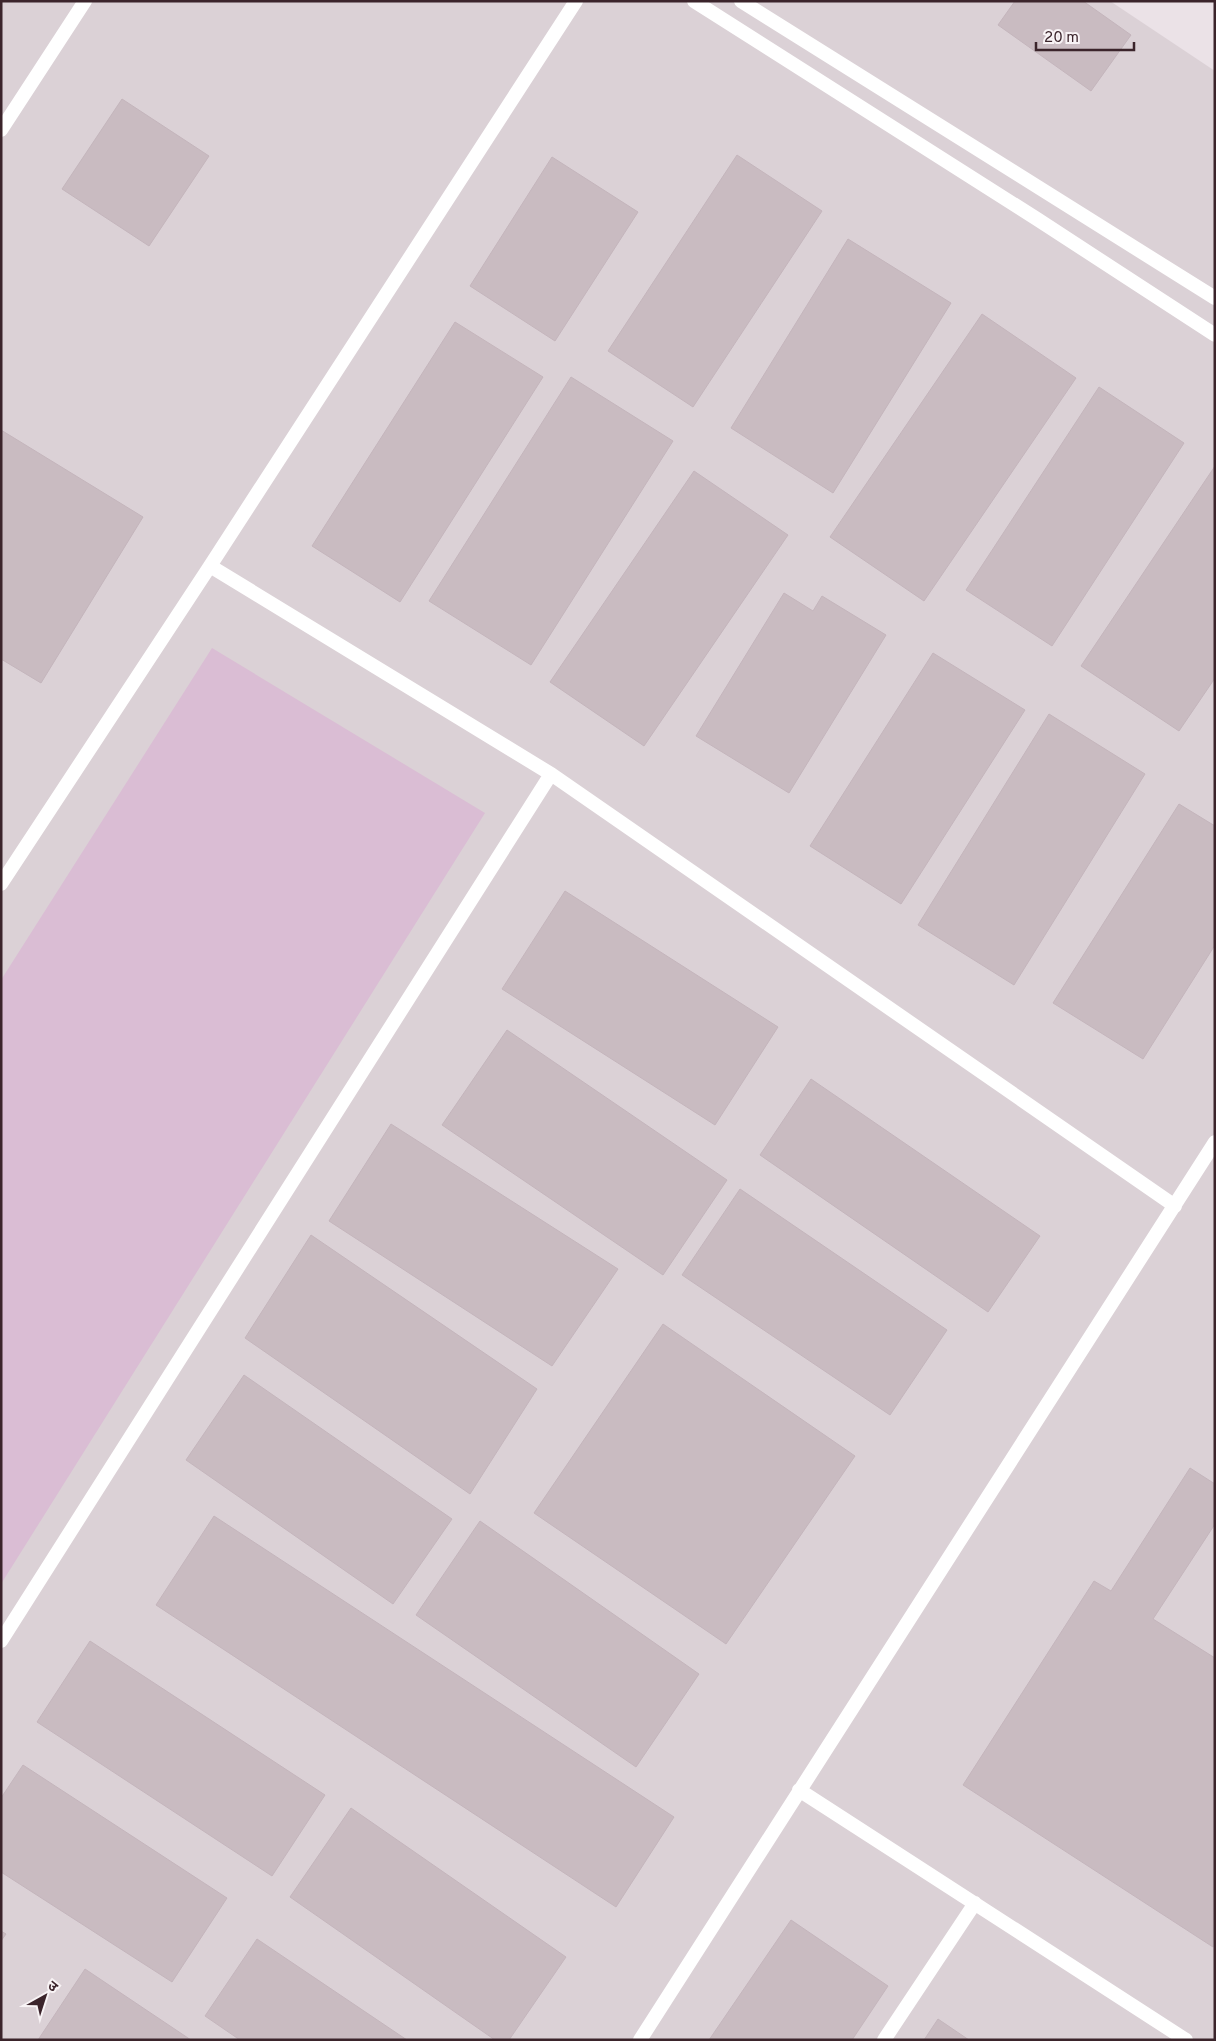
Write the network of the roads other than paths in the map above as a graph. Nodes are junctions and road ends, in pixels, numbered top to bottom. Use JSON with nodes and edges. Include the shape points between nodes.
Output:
{"nodes":[{"id":1,"x":85,"y":1,"type":"edge"},
{"id":2,"x":576,"y":1,"type":"edge"},
{"id":3,"x":694,"y":1,"type":"edge"},
{"id":4,"x":742,"y":2,"type":"edge"},
{"id":5,"x":1,"y":130,"type":"edge"},
{"id":6,"x":1215,"y":298,"type":"edge"},
{"id":7,"x":1215,"y":335,"type":"edge"},
{"id":8,"x":210,"y":566,"type":"junction"},
{"id":9,"x":551,"y":774,"type":"junction"},
{"id":10,"x":1,"y":884,"type":"edge"},
{"id":11,"x":1215,"y":1142,"type":"edge"},
{"id":12,"x":1175,"y":1206,"type":"junction"},
{"id":13,"x":1,"y":1641,"type":"edge"},
{"id":14,"x":799,"y":1790,"type":"junction"},
{"id":15,"x":975,"y":1903,"type":"junction"},
{"id":16,"x":640,"y":2040,"type":"edge"},
{"id":17,"x":884,"y":2040,"type":"edge"},
{"id":18,"x":1186,"y":2040,"type":"edge"}],
"edges":[{"from":1,"to":5,"type":"street"},
{"from":2,"to":8,"type":"street"},
{"from":3,"to":7,"type":"street"},
{"from":4,"to":6,"type":"street"},
{"from":8,"to":9,"type":"street"},
{"from":8,"to":10,"type":"street"},
{"from":9,"to":12,"type":"street"},
{"from":9,"to":13,"type":"street"},
{"from":11,"to":12,"type":"street"},
{"from":12,"to":14,"type":"street"},
{"from":14,"to":15,"type":"street"},
{"from":14,"to":16,"type":"street"},
{"from":15,"to":17,"type":"street"},
{"from":15,"to":18,"type":"street"}]}
